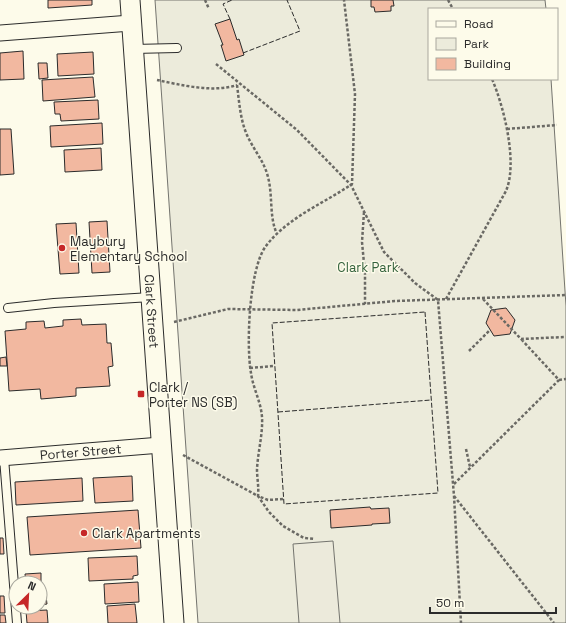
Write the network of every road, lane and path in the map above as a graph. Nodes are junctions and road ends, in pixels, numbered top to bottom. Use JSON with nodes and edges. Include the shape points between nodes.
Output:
{"nodes":[{"id":1,"x":130,"y":0,"type":"edge"},
{"id":2,"x":205,"y":0,"type":"edge"},
{"id":3,"x":344,"y":0,"type":"edge"},
{"id":4,"x":209,"y":9,"type":"dead end"},
{"id":5,"x":131,"y":23,"type":"junction"},
{"id":6,"x":0,"y":33,"type":"edge"},
{"id":7,"x":177,"y":48,"type":"dead end"},
{"id":8,"x":133,"y":49,"type":"junction"},
{"id":9,"x":216,"y":64,"type":"dead end"},
{"id":10,"x":157,"y":80,"type":"dead end"},
{"id":11,"x":492,"y":80,"type":"edge"},
{"id":12,"x":238,"y":84,"type":"junction"},
{"id":13,"x":557,"y":125,"type":"dead end"},
{"id":14,"x":507,"y":128,"type":"junction"},
{"id":15,"x":351,"y":185,"type":"junction"},
{"id":16,"x":364,"y":212,"type":"junction"},
{"id":17,"x":277,"y":234,"type":"junction"},
{"id":18,"x":566,"y":295,"type":"edge"},
{"id":19,"x":151,"y":297,"type":"junction"},
{"id":20,"x":446,"y":299,"type":"junction"},
{"id":21,"x":482,"y":299,"type":"junction"},
{"id":22,"x":438,"y":300,"type":"junction"},
{"id":23,"x":365,"y":304,"type":"junction"},
{"id":24,"x":8,"y":308,"type":"dead end"},
{"id":25,"x":251,"y":308,"type":"junction"},
{"id":26,"x":174,"y":322,"type":"dead end"},
{"id":27,"x":490,"y":330,"type":"dead end"},
{"id":28,"x":564,"y":337,"type":"dead end"},
{"id":29,"x":521,"y":339,"type":"junction"},
{"id":30,"x":469,"y":351,"type":"dead end"},
{"id":31,"x":274,"y":366,"type":"dead end"},
{"id":32,"x":250,"y":368,"type":"junction"},
{"id":33,"x":566,"y":379,"type":"edge"},
{"id":34,"x":559,"y":380,"type":"junction"},
{"id":35,"x":161,"y":445,"type":"junction"},
{"id":36,"x":466,"y":448,"type":"dead end"},
{"id":37,"x":183,"y":455,"type":"dead end"},
{"id":38,"x":2,"y":458,"type":"edge"},
{"id":39,"x":470,"y":467,"type":"junction"},
{"id":40,"x":453,"y":484,"type":"junction"},
{"id":41,"x":258,"y":496,"type":"junction"},
{"id":42,"x":454,"y":496,"type":"junction"},
{"id":43,"x":283,"y":499,"type":"dead end"},
{"id":44,"x":314,"y":540,"type":"dead end"},
{"id":45,"x":17,"y":623,"type":"edge"},
{"id":46,"x":174,"y":623,"type":"edge"},
{"id":47,"x":461,"y":623,"type":"edge"},
{"id":48,"x":554,"y":623,"type":"edge"}],
"edges":[{"from":1,"to":5,"type":"street","name":"Clark Street"},
{"from":2,"to":4,"type":"path"},
{"from":3,"to":15,"type":"path","via":[[355,94]]},
{"from":5,"to":6,"type":"street"},
{"from":5,"to":8,"type":"street","name":"Clark Street"},
{"from":7,"to":8,"type":"lane"},
{"from":8,"to":19,"type":"street","name":"Clark Street"},
{"from":9,"to":12,"type":"path"},
{"from":10,"to":12,"type":"path","via":[[203,87]]},
{"from":11,"to":14,"type":"path","via":[[498,91]]},
{"from":12,"to":15,"type":"path","via":[[297,130]]},
{"from":12,"to":17,"type":"path","via":[[245,131],[268,176],[273,223]]},
{"from":13,"to":14,"type":"path"},
{"from":14,"to":20,"type":"path","via":[[511,169],[509,186]]},
{"from":15,"to":16,"type":"path"},
{"from":15,"to":17,"type":"path","via":[[305,212]]},
{"from":16,"to":22,"type":"path","via":[[390,258],[415,283]]},
{"from":16,"to":23,"type":"path","via":[[362,242]]},
{"from":17,"to":25,"type":"path","via":[[260,257]]},
{"from":18,"to":21,"type":"path"},
{"from":19,"to":24,"type":"lane"},
{"from":19,"to":35,"type":"street","name":"Clark Street"},
{"from":20,"to":21,"type":"path"},
{"from":20,"to":22,"type":"path"},
{"from":21,"to":29,"type":"path"},
{"from":22,"to":23,"type":"path"},
{"from":22,"to":40,"type":"path"},
{"from":23,"to":25,"type":"path","via":[[297,310]]},
{"from":25,"to":26,"type":"path","via":[[219,310]]},
{"from":25,"to":32,"type":"path"},
{"from":27,"to":30,"type":"path"},
{"from":28,"to":29,"type":"path"},
{"from":29,"to":34,"type":"path"},
{"from":31,"to":32,"type":"path"},
{"from":32,"to":41,"type":"path","via":[[262,413],[257,468]]},
{"from":33,"to":34,"type":"path"},
{"from":34,"to":39,"type":"path"},
{"from":35,"to":38,"type":"street","name":"Porter Street"},
{"from":35,"to":46,"type":"street","name":"Clark Street"},
{"from":36,"to":39,"type":"path"},
{"from":37,"to":41,"type":"path"},
{"from":38,"to":45,"type":"lane"},
{"from":39,"to":40,"type":"path"},
{"from":40,"to":42,"type":"path"},
{"from":41,"to":43,"type":"path","via":[[268,500]]},
{"from":41,"to":44,"type":"path","via":[[283,526],[304,538]]},
{"from":42,"to":47,"type":"path"},
{"from":42,"to":48,"type":"path"}]}
